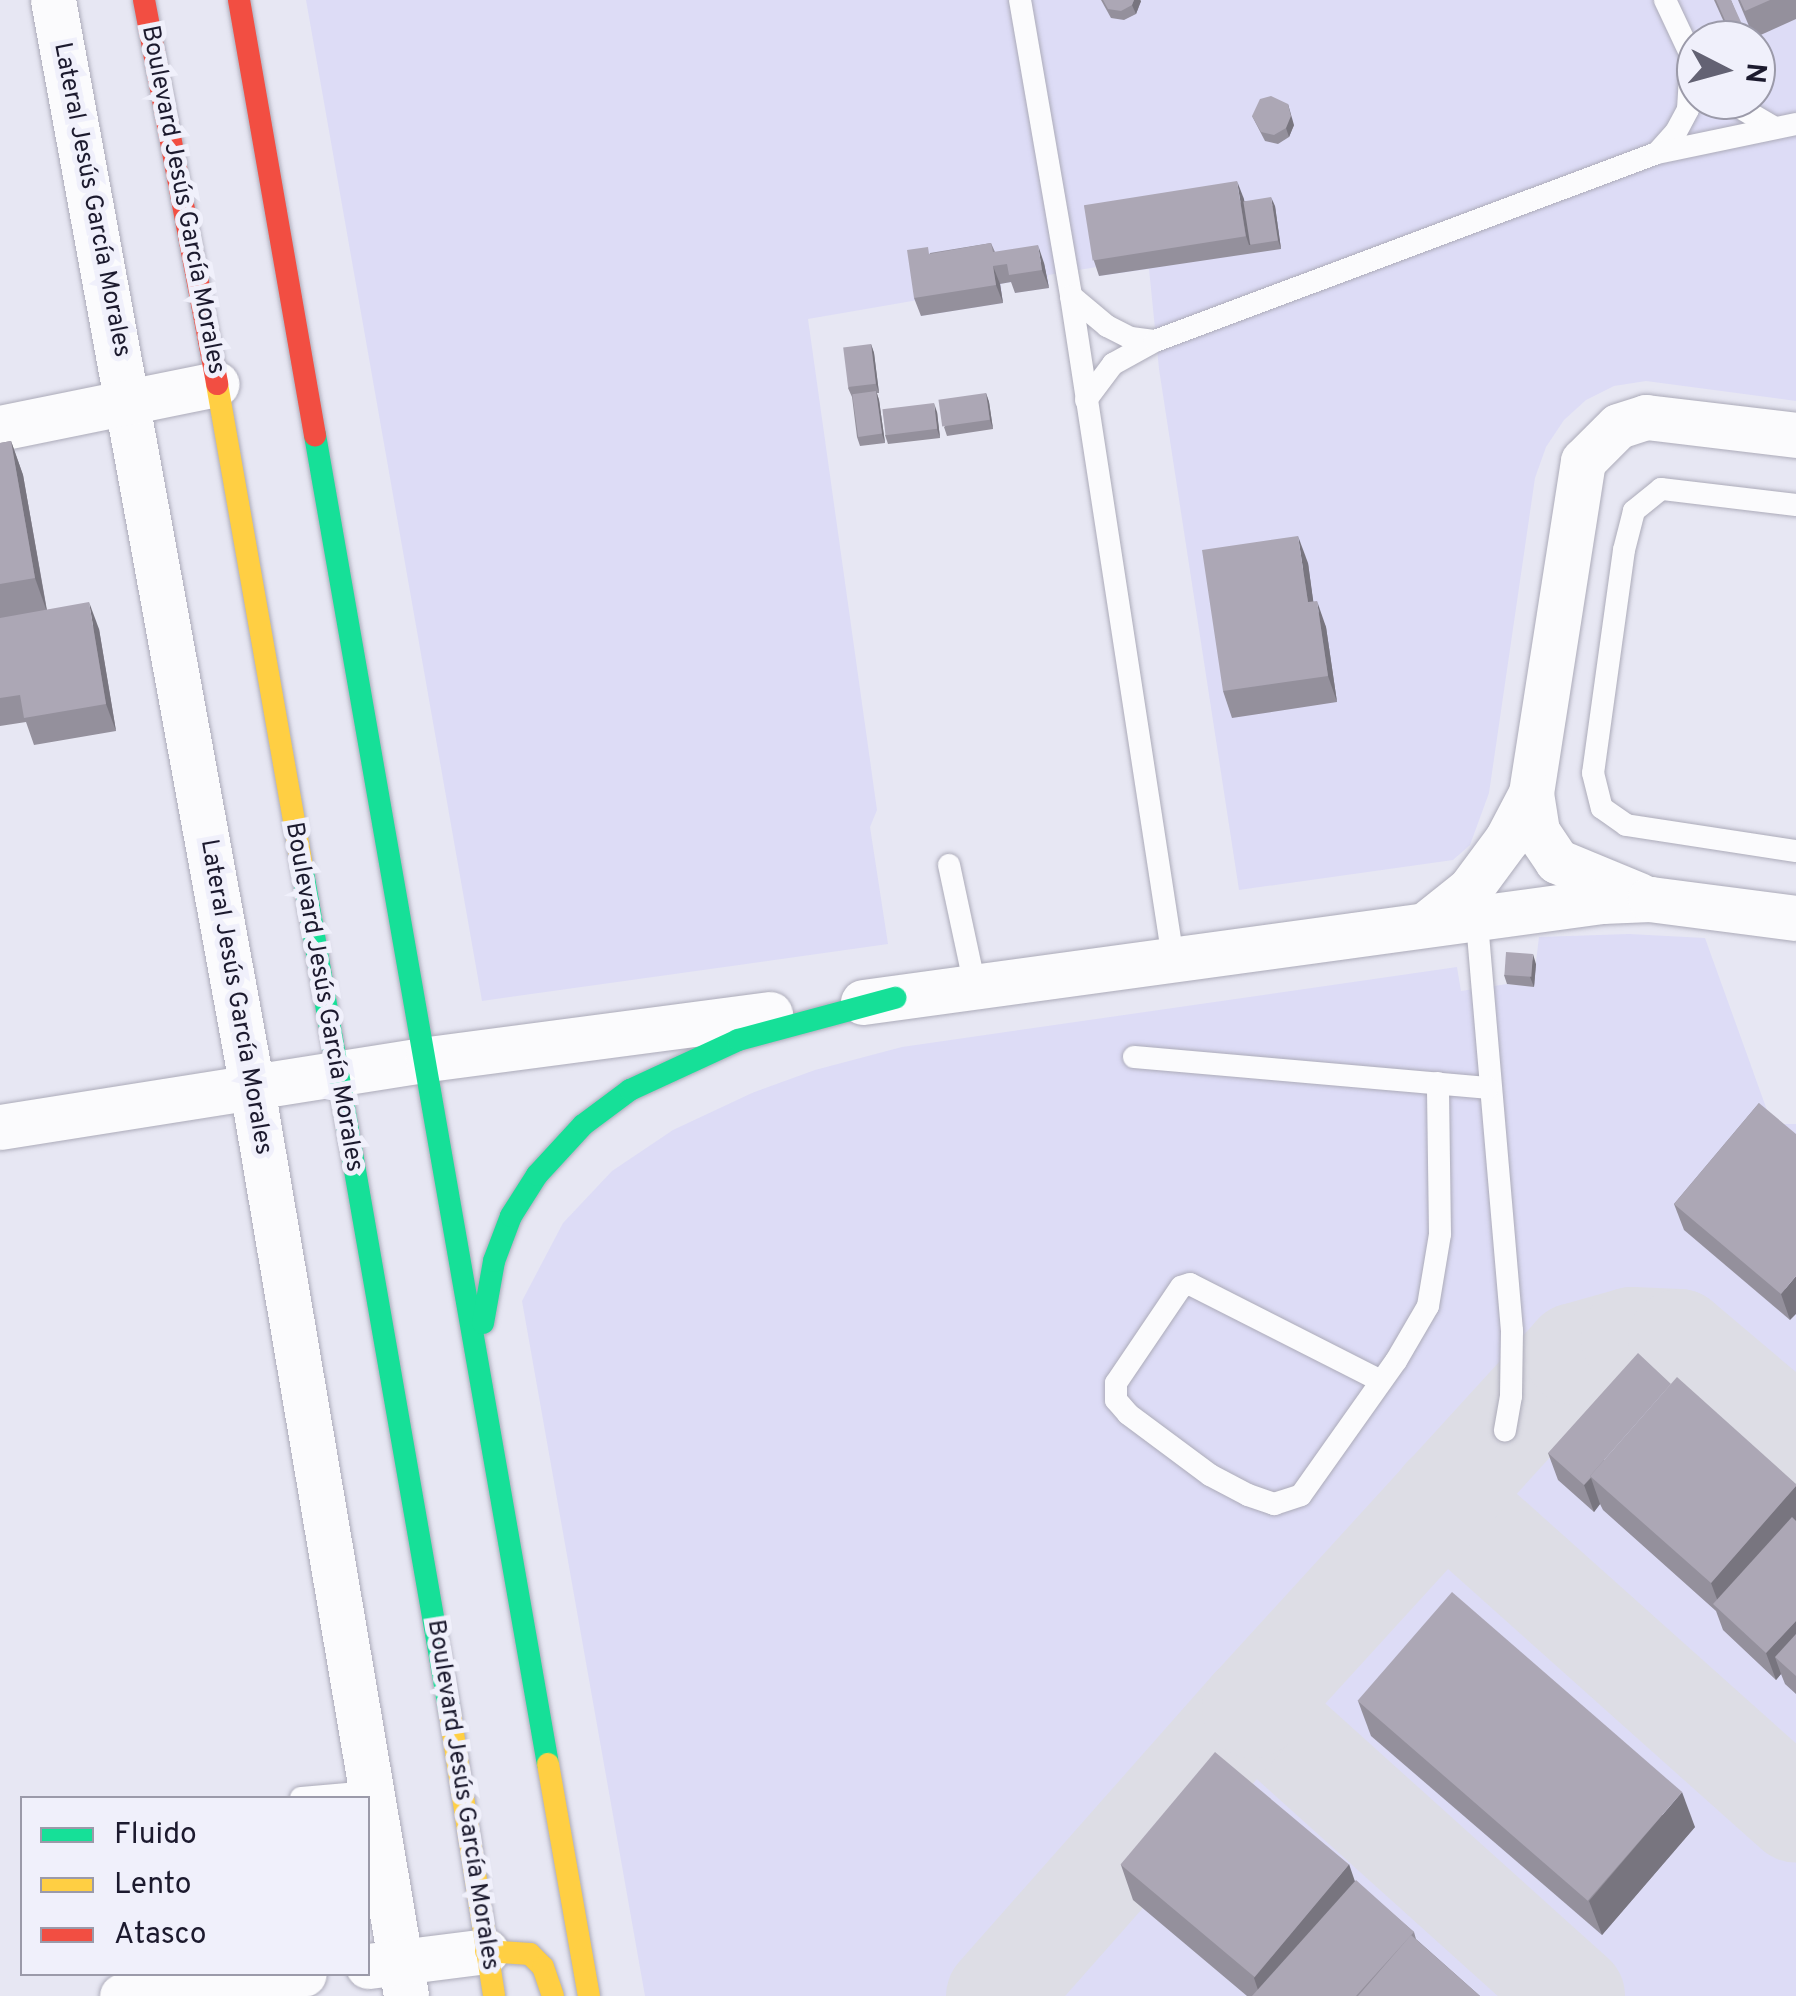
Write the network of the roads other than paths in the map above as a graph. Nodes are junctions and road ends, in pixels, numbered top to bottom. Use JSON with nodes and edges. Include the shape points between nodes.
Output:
{"nodes":[{"id":1,"x":53,"y":0,"type":"edge"},
{"id":2,"x":144,"y":0,"type":"edge"},
{"id":3,"x":239,"y":0,"type":"edge"},
{"id":4,"x":1020,"y":0,"type":"edge"},
{"id":5,"x":1665,"y":0,"type":"edge"},
{"id":6,"x":1676,"y":24,"type":"edge"},
{"id":7,"x":1682,"y":120,"type":"edge"},
{"id":8,"x":1784,"y":125,"type":"edge"},
{"id":9,"x":1656,"y":153,"type":"junction"},
{"id":10,"x":1071,"y":296,"type":"junction"},
{"id":11,"x":1155,"y":341,"type":"junction"},
{"id":12,"x":217,"y":384,"type":"junction"},
{"id":13,"x":130,"y":400,"type":"junction"},
{"id":14,"x":1086,"y":400,"type":"junction"},
{"id":15,"x":0,"y":428,"type":"edge"},
{"id":16,"x":1796,"y":435,"type":"edge"},
{"id":17,"x":1796,"y":505,"type":"edge"},
{"id":18,"x":1531,"y":792,"type":"junction"},
{"id":19,"x":1796,"y":850,"type":"edge"},
{"id":20,"x":949,"y":865,"type":"dead end"},
{"id":21,"x":1650,"y":899,"type":"junction"},
{"id":22,"x":1474,"y":903,"type":"junction"},
{"id":23,"x":1796,"y":918,"type":"edge"},
{"id":24,"x":1173,"y":958,"type":"junction"},
{"id":25,"x":975,"y":986,"type":"junction"},
{"id":26,"x":895,"y":998,"type":"junction"},
{"id":27,"x":428,"y":1058,"type":"junction"},
{"id":28,"x":1134,"y":1058,"type":"dead end"},
{"id":29,"x":336,"y":1075,"type":"junction"},
{"id":30,"x":1438,"y":1083,"type":"junction"},
{"id":31,"x":252,"y":1088,"type":"junction"},
{"id":32,"x":1488,"y":1088,"type":"junction"},
{"id":33,"x":0,"y":1126,"type":"edge"},
{"id":34,"x":1381,"y":1381,"type":"junction"},
{"id":35,"x":482,"y":1401,"type":"junction"},
{"id":36,"x":1505,"y":1430,"type":"dead end"},
{"id":37,"x":371,"y":1792,"type":"junction"},
{"id":38,"x":324,"y":1796,"type":"edge"},
{"id":39,"x":486,"y":1952,"type":"junction"},
{"id":40,"x":391,"y":1975,"type":"edge"},
{"id":41,"x":287,"y":1976,"type":"edge"},
{"id":42,"x":122,"y":1996,"type":"edge"},
{"id":43,"x":494,"y":1996,"type":"edge"},
{"id":44,"x":553,"y":1996,"type":"edge"},
{"id":45,"x":588,"y":1996,"type":"edge"}],
"edges":[{"from":1,"to":13,"type":"street","name":"Lateral Jesús García Morales"},
{"from":2,"to":12,"type":"main road","name":"Boulevard Jesús García Morales"},
{"from":3,"to":27,"type":"main road"},
{"from":4,"to":10,"type":"lane"},
{"from":5,"to":6,"type":"lane"},
{"from":7,"to":9,"type":"lane"},
{"from":8,"to":9,"type":"lane"},
{"from":9,"to":11,"type":"lane"},
{"from":10,"to":11,"type":"lane","via":[[1107,326]]},
{"from":10,"to":14,"type":"lane"},
{"from":11,"to":14,"type":"lane","via":[[1113,364]]},
{"from":12,"to":13,"type":"street"},
{"from":12,"to":29,"type":"main road","name":"Boulevard Jesús García Morales"},
{"from":13,"to":15,"type":"street"},
{"from":13,"to":31,"type":"street","name":"Lateral Jesús García Morales"},
{"from":14,"to":24,"type":"lane"},
{"from":16,"to":18,"type":"street","via":[[1646,416],[1618,426],[1592,448],[1582,462]]},
{"from":17,"to":19,"type":"lane","via":[[1661,489],[1634,511],[1593,773],[1602,808],[1626,825]]},
{"from":18,"to":21,"type":"street","via":[[1537,832],[1557,860]]},
{"from":18,"to":22,"type":"street"},
{"from":20,"to":25,"type":"lane"},
{"from":21,"to":22,"type":"street"},
{"from":21,"to":23,"type":"street"},
{"from":22,"to":24,"type":"street","via":[[1426,924]]},
{"from":22,"to":32,"type":"lane"},
{"from":24,"to":25,"type":"street"},
{"from":25,"to":26,"type":"street"},
{"from":26,"to":27,"type":"street"},
{"from":26,"to":35,"type":"main road","via":[[738,1040],[630,1090],[583,1125],[537,1175],[494,1261],[481,1335]]},
{"from":27,"to":29,"type":"street"},
{"from":27,"to":35,"type":"main road"},
{"from":28,"to":30,"type":"lane"},
{"from":29,"to":31,"type":"street"},
{"from":29,"to":39,"type":"main road","name":"Boulevard Jesús García Morales"},
{"from":30,"to":32,"type":"lane"},
{"from":30,"to":34,"type":"lane","via":[[1436,1271],[1428,1306]]},
{"from":31,"to":33,"type":"street"},
{"from":31,"to":37,"type":"street","name":"Lateral Jesús García Morales"},
{"from":32,"to":36,"type":"lane","via":[[1512,1331]]},
{"from":34,"to":34,"type":"lane","via":[[1300,1495],[1274,1504],[1210,1474],[1116,1400],[1116,1383],[1181,1287],[1190,1284]]},
{"from":35,"to":45,"type":"main road"},
{"from":37,"to":38,"type":"lane"},
{"from":37,"to":40,"type":"street","name":"Lateral Jesús García Morales"},
{"from":39,"to":40,"type":"street"},
{"from":39,"to":43,"type":"main road","name":"Boulevard Jesús García Morales"},
{"from":39,"to":44,"type":"main road","via":[[530,1954],[543,1967]]},
{"from":41,"to":42,"type":"street"}]}
